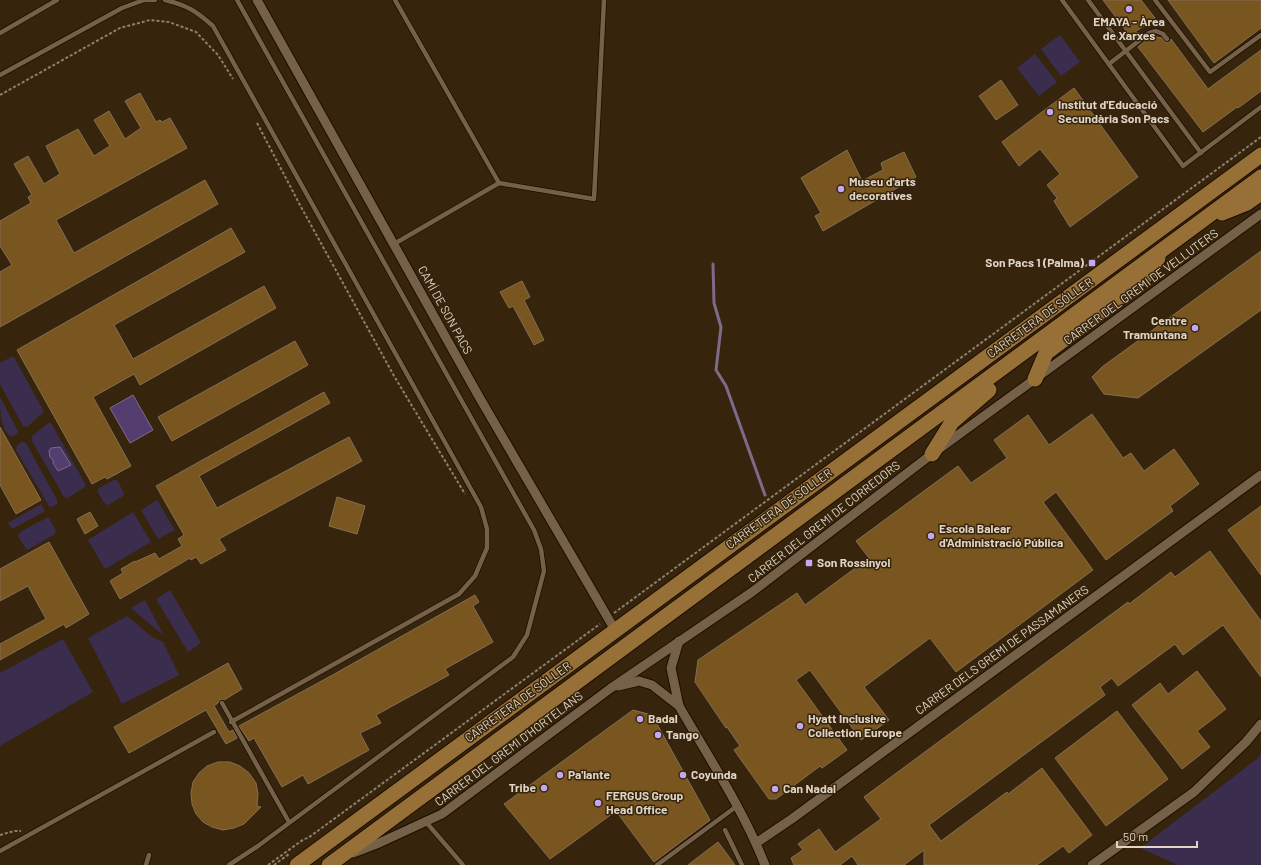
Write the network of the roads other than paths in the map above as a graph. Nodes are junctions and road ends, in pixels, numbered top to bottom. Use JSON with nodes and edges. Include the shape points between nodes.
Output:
{"nodes":[{"id":1,"x":57,"y":0,"type":"edge"},
{"id":2,"x":154,"y":0,"type":"edge"},
{"id":3,"x":165,"y":0,"type":"edge"},
{"id":4,"x":237,"y":0,"type":"edge"},
{"id":5,"x":257,"y":0,"type":"edge"},
{"id":6,"x":395,"y":0,"type":"edge"},
{"id":7,"x":604,"y":0,"type":"edge"},
{"id":8,"x":1062,"y":0,"type":"edge"},
{"id":9,"x":1088,"y":0,"type":"edge"},
{"id":10,"x":1155,"y":0,"type":"edge"},
{"id":11,"x":0,"y":33,"type":"edge"},
{"id":12,"x":1261,"y":35,"type":"edge"},
{"id":13,"x":1167,"y":39,"type":"dead end"},
{"id":14,"x":1126,"y":52,"type":"junction"},
{"id":15,"x":1109,"y":64,"type":"junction"},
{"id":16,"x":0,"y":75,"type":"edge"},
{"id":17,"x":1261,"y":107,"type":"edge"},
{"id":18,"x":1201,"y":153,"type":"junction"},
{"id":19,"x":1261,"y":155,"type":"edge"},
{"id":20,"x":1261,"y":178,"type":"edge"},
{"id":21,"x":499,"y":183,"type":"junction"},
{"id":22,"x":1261,"y":193,"type":"edge"},
{"id":23,"x":1261,"y":214,"type":"edge"},
{"id":24,"x":1201,"y":222,"type":"junction"},
{"id":25,"x":394,"y":244,"type":"junction"},
{"id":26,"x":1162,"y":251,"type":"junction"},
{"id":27,"x":1033,"y":346,"type":"junction"},
{"id":28,"x":1036,"y":379,"type":"junction"},
{"id":29,"x":932,"y":454,"type":"junction"},
{"id":30,"x":1261,"y":475,"type":"edge"},
{"id":31,"x":611,"y":624,"type":"junction"},
{"id":32,"x":679,"y":641,"type":"junction"},
{"id":33,"x":645,"y":664,"type":"joint"},
{"id":34,"x":611,"y":688,"type":"junction"},
{"id":35,"x":222,"y":703,"type":"dead end"},
{"id":36,"x":679,"y":706,"type":"junction"},
{"id":37,"x":232,"y":722,"type":"junction"},
{"id":38,"x":1261,"y":724,"type":"edge"},
{"id":39,"x":214,"y":732,"type":"dead end"},
{"id":40,"x":737,"y":806,"type":"junction"},
{"id":41,"x":289,"y":822,"type":"junction"},
{"id":42,"x":426,"y":822,"type":"junction"},
{"id":43,"x":725,"y":830,"type":"dead end"},
{"id":44,"x":756,"y":843,"type":"junction"},
{"id":45,"x":0,"y":851,"type":"edge"},
{"id":46,"x":149,"y":855,"type":"dead end"},
{"id":47,"x":333,"y":862,"type":"edge"},
{"id":48,"x":146,"y":865,"type":"edge"},
{"id":49,"x":229,"y":865,"type":"edge"},
{"id":50,"x":297,"y":865,"type":"edge"},
{"id":51,"x":463,"y":865,"type":"edge"},
{"id":52,"x":657,"y":865,"type":"edge"},
{"id":53,"x":742,"y":865,"type":"edge"},
{"id":54,"x":765,"y":865,"type":"edge"},
{"id":55,"x":1092,"y":865,"type":"edge"}],
"edges":[{"from":1,"to":11,"type":"lane"},
{"from":2,"to":16,"type":"lane","via":[[144,0],[122,8]]},
{"from":3,"to":37,"type":"lane","via":[[196,11],[213,26],[481,507],[487,529],[487,548],[476,576],[459,594]]},
{"from":4,"to":41,"type":"lane","via":[[534,530],[541,549],[544,571],[527,635],[513,657]]},
{"from":5,"to":25,"type":"street","name":"CAMÍ DE SON PACS"},
{"from":6,"to":21,"type":"lane"},
{"from":7,"to":21,"type":"lane","via":[[594,199]]},
{"from":8,"to":15,"type":"lane"},
{"from":9,"to":14,"type":"lane"},
{"from":10,"to":12,"type":"lane","via":[[1210,72]]},
{"from":13,"to":14,"type":"lane","via":[[1156,31],[1149,33]]},
{"from":14,"to":15,"type":"lane"},
{"from":14,"to":18,"type":"lane"},
{"from":15,"to":18,"type":"lane","via":[[1183,166]]},
{"from":17,"to":18,"type":"lane"},
{"from":19,"to":31,"type":"main road","name":"CARRETERA DE SÓLLER"},
{"from":20,"to":24,"type":"main road","name":"CARRETERA DE SÓLLER"},
{"from":21,"to":25,"type":"lane"},
{"from":22,"to":24,"type":"main road","via":[[1247,203]]},
{"from":23,"to":28,"type":"street","name":"CARRER DEL GREMI DE VELLUTERS"},
{"from":24,"to":26,"type":"main road","name":"CARRETERA DE SÓLLER"},
{"from":25,"to":31,"type":"street","name":"CAMÍ DE SON PACS","via":[[527,481]]},
{"from":26,"to":27,"type":"main road","name":"CARRETERA DE SÓLLER"},
{"from":26,"to":28,"type":"main road","via":[[1148,274],[1046,353]]},
{"from":27,"to":29,"type":"main road","via":[[1021,364],[952,422]]},
{"from":27,"to":47,"type":"main road","name":"CARRETERA DE SÓLLER"},
{"from":28,"to":29,"type":"street","name":"CARRER DEL GREMI DE CORREDORS"},
{"from":29,"to":32,"type":"street","name":"CARRER DEL GREMI DE CORREDORS","via":[[752,592]]},
{"from":30,"to":44,"type":"street","name":"CARRER DELS GREMI DE PASSAMANERS"},
{"from":31,"to":50,"type":"main road","name":"CARRETERA DE SÓLLER"},
{"from":32,"to":33,"type":"street","name":"CARRER DEL GREMI DE CORREDORS"},
{"from":32,"to":36,"type":"street","via":[[671,668]]},
{"from":33,"to":34,"type":"street","name":"CARRER DEL GREMI D'HORTELANS"},
{"from":34,"to":36,"type":"street","via":[[638,681],[652,685]]},
{"from":34,"to":42,"type":"street","name":"CARRER DEL GREMI D'HORTELANS","via":[[442,814]]},
{"from":35,"to":37,"type":"lane"},
{"from":36,"to":40,"type":"street"},
{"from":37,"to":41,"type":"lane"},
{"from":38,"to":55,"type":"street","via":[[1194,792]]},
{"from":39,"to":45,"type":"lane"},
{"from":40,"to":44,"type":"street"},
{"from":40,"to":52,"type":"lane"},
{"from":41,"to":49,"type":"lane"},
{"from":42,"to":47,"type":"street","name":"CARRER DEL GREMI D'HORTELANS"},
{"from":42,"to":51,"type":"lane"},
{"from":43,"to":53,"type":"lane"},
{"from":44,"to":54,"type":"street"},
{"from":46,"to":48,"type":"lane"}]}
